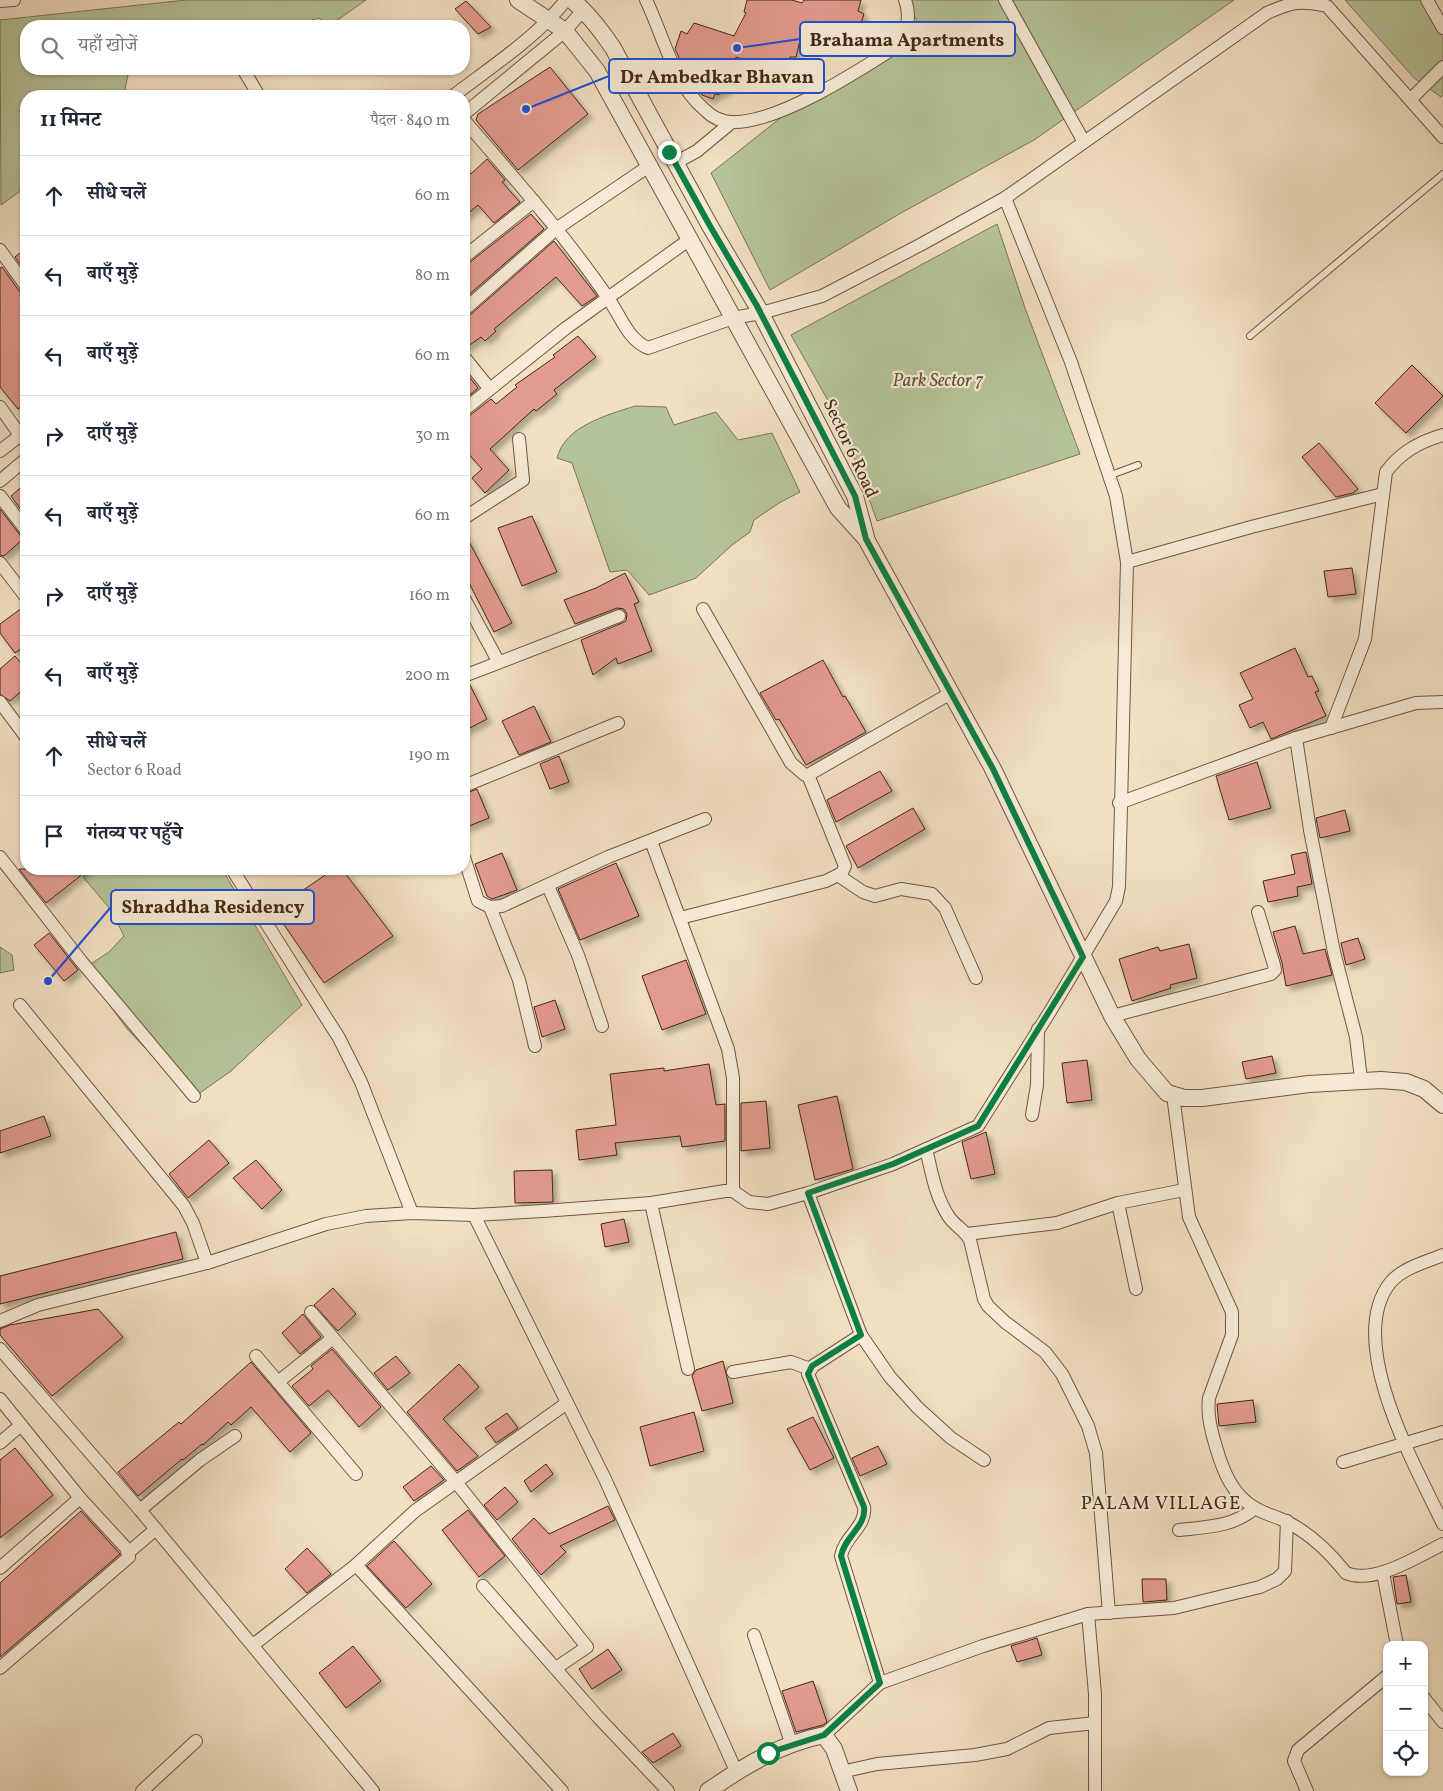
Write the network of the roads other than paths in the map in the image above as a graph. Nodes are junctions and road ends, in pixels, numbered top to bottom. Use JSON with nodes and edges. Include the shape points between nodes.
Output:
{"nodes":[{"id":1,"x":14,"y":0,"type":"edge"},
{"id":2,"x":518,"y":0,"type":"edge"},
{"id":3,"x":566,"y":0,"type":"edge"},
{"id":4,"x":646,"y":0,"type":"edge"},
{"id":5,"x":905,"y":0,"type":"edge"},
{"id":6,"x":1005,"y":0,"type":"edge"},
{"id":7,"x":1427,"y":0,"type":"edge"},
{"id":8,"x":0,"y":1,"type":"edge"},
{"id":9,"x":578,"y":5,"type":"edge"},
{"id":10,"x":550,"y":20,"type":"junction"},
{"id":11,"x":1443,"y":28,"type":"edge"},
{"id":12,"x":565,"y":31,"type":"junction"},
{"id":13,"x":1443,"y":68,"type":"edge"},
{"id":14,"x":247,"y":75,"type":"edge"},
{"id":15,"x":255,"y":90,"type":"edge"},
{"id":16,"x":461,"y":90,"type":"edge"},
{"id":17,"x":1411,"y":100,"type":"junction"},
{"id":18,"x":470,"y":109,"type":"edge"},
{"id":19,"x":732,"y":122,"type":"junction"},
{"id":20,"x":470,"y":127,"type":"edge"},
{"id":21,"x":1443,"y":137,"type":"edge"},
{"id":22,"x":1084,"y":142,"type":"junction"},
{"id":23,"x":675,"y":163,"type":"junction"},
{"id":24,"x":649,"y":166,"type":"junction"},
{"id":25,"x":1443,"y":174,"type":"edge"},
{"id":26,"x":1005,"y":198,"type":"junction"},
{"id":27,"x":534,"y":201,"type":"junction"},
{"id":28,"x":556,"y":229,"type":"junction"},
{"id":29,"x":690,"y":238,"type":"junction"},
{"id":30,"x":0,"y":250,"type":"edge"},
{"id":31,"x":470,"y":252,"type":"edge"},
{"id":32,"x":20,"y":278,"type":"edge"},
{"id":33,"x":608,"y":299,"type":"junction"},
{"id":34,"x":470,"y":305,"type":"edge"},
{"id":35,"x":761,"y":313,"type":"junction"},
{"id":36,"x":733,"y":318,"type":"junction"},
{"id":37,"x":1250,"y":336,"type":"dead end"},
{"id":38,"x":470,"y":364,"type":"edge"},
{"id":39,"x":490,"y":388,"type":"junction"},
{"id":40,"x":470,"y":405,"type":"edge"},
{"id":41,"x":0,"y":407,"type":"edge"},
{"id":42,"x":20,"y":430,"type":"edge"},
{"id":43,"x":20,"y":435,"type":"edge"},
{"id":44,"x":1443,"y":435,"type":"edge"},
{"id":45,"x":519,"y":439,"type":"dead end"},
{"id":46,"x":0,"y":450,"type":"edge"},
{"id":47,"x":20,"y":464,"type":"edge"},
{"id":48,"x":1138,"y":465,"type":"dead end"},
{"id":49,"x":1111,"y":475,"type":"junction"},
{"id":50,"x":0,"y":481,"type":"edge"},
{"id":51,"x":1383,"y":494,"type":"junction"},
{"id":52,"x":0,"y":496,"type":"edge"},
{"id":53,"x":470,"y":514,"type":"edge"},
{"id":54,"x":20,"y":522,"type":"edge"},
{"id":55,"x":866,"y":539,"type":"junction"},
{"id":56,"x":1127,"y":562,"type":"junction"},
{"id":57,"x":0,"y":563,"type":"edge"},
{"id":58,"x":20,"y":589,"type":"edge"},
{"id":59,"x":470,"y":609,"type":"edge"},
{"id":60,"x":703,"y":609,"type":"dead end"},
{"id":61,"x":619,"y":616,"type":"dead end"},
{"id":62,"x":498,"y":661,"type":"junction"},
{"id":63,"x":470,"y":673,"type":"edge"},
{"id":64,"x":951,"y":693,"type":"junction"},
{"id":65,"x":0,"y":702,"type":"edge"},
{"id":66,"x":1443,"y":702,"type":"edge"},
{"id":67,"x":618,"y":724,"type":"dead end"},
{"id":68,"x":1331,"y":728,"type":"junction"},
{"id":69,"x":20,"y":729,"type":"edge"},
{"id":70,"x":1296,"y":738,"type":"junction"},
{"id":71,"x":808,"y":775,"type":"junction"},
{"id":72,"x":470,"y":784,"type":"edge"},
{"id":73,"x":1119,"y":803,"type":"junction"},
{"id":74,"x":705,"y":819,"type":"dead end"},
{"id":75,"x":651,"y":841,"type":"junction"},
{"id":76,"x":0,"y":857,"type":"edge"},
{"id":77,"x":236,"y":875,"type":"edge"},
{"id":78,"x":470,"y":875,"type":"edge"},
{"id":79,"x":838,"y":876,"type":"junction"},
{"id":80,"x":548,"y":886,"type":"junction"},
{"id":81,"x":490,"y":907,"type":"junction"},
{"id":82,"x":1258,"y":912,"type":"dead end"},
{"id":83,"x":680,"y":918,"type":"junction"},
{"id":84,"x":1083,"y":957,"type":"junction"},
{"id":85,"x":976,"y":978,"type":"dead end"},
{"id":86,"x":20,"y":1005,"type":"dead end"},
{"id":87,"x":1112,"y":1016,"type":"junction"},
{"id":88,"x":602,"y":1026,"type":"dead end"},
{"id":89,"x":1038,"y":1029,"type":"junction"},
{"id":90,"x":535,"y":1046,"type":"dead end"},
{"id":91,"x":1361,"y":1079,"type":"junction"},
{"id":92,"x":1173,"y":1095,"type":"junction"},
{"id":93,"x":194,"y":1096,"type":"dead end"},
{"id":94,"x":1443,"y":1105,"type":"edge"},
{"id":95,"x":1032,"y":1116,"type":"dead end"},
{"id":96,"x":926,"y":1149,"type":"junction"},
{"id":97,"x":1184,"y":1190,"type":"junction"},
{"id":98,"x":733,"y":1192,"type":"junction"},
{"id":99,"x":808,"y":1193,"type":"junction"},
{"id":100,"x":651,"y":1203,"type":"junction"},
{"id":101,"x":1118,"y":1203,"type":"junction"},
{"id":102,"x":412,"y":1213,"type":"junction"},
{"id":103,"x":474,"y":1215,"type":"junction"},
{"id":104,"x":967,"y":1234,"type":"junction"},
{"id":105,"x":1443,"y":1255,"type":"edge"},
{"id":106,"x":207,"y":1263,"type":"junction"},
{"id":107,"x":1136,"y":1289,"type":"dead end"},
{"id":108,"x":311,"y":1312,"type":"dead end"},
{"id":109,"x":0,"y":1321,"type":"edge"},
{"id":110,"x":861,"y":1335,"type":"junction"},
{"id":111,"x":333,"y":1338,"type":"junction"},
{"id":112,"x":0,"y":1349,"type":"edge"},
{"id":113,"x":256,"y":1356,"type":"dead end"},
{"id":114,"x":688,"y":1369,"type":"dead end"},
{"id":115,"x":810,"y":1369,"type":"junction"},
{"id":116,"x":733,"y":1372,"type":"dead end"},
{"id":117,"x":278,"y":1382,"type":"junction"},
{"id":118,"x":0,"y":1399,"type":"edge"},
{"id":119,"x":567,"y":1403,"type":"junction"},
{"id":120,"x":21,"y":1424,"type":"junction"},
{"id":121,"x":1443,"y":1432,"type":"edge"},
{"id":122,"x":235,"y":1436,"type":"dead end"},
{"id":123,"x":0,"y":1442,"type":"edge"},
{"id":124,"x":1405,"y":1442,"type":"junction"},
{"id":125,"x":984,"y":1460,"type":"dead end"},
{"id":126,"x":1343,"y":1462,"type":"dead end"},
{"id":127,"x":356,"y":1474,"type":"dead end"},
{"id":128,"x":456,"y":1482,"type":"junction"},
{"id":129,"x":80,"y":1498,"type":"junction"},
{"id":130,"x":1255,"y":1508,"type":"junction"},
{"id":131,"x":140,"y":1510,"type":"junction"},
{"id":132,"x":1287,"y":1521,"type":"junction"},
{"id":133,"x":1443,"y":1524,"type":"edge"},
{"id":134,"x":156,"y":1529,"type":"junction"},
{"id":135,"x":1179,"y":1530,"type":"dead end"},
{"id":136,"x":1443,"y":1544,"type":"edge"},
{"id":137,"x":129,"y":1552,"type":"junction"},
{"id":138,"x":356,"y":1565,"type":"junction"},
{"id":139,"x":0,"y":1568,"type":"edge"},
{"id":140,"x":1383,"y":1572,"type":"junction"},
{"id":141,"x":483,"y":1586,"type":"dead end"},
{"id":142,"x":1109,"y":1612,"type":"junction"},
{"id":143,"x":1088,"y":1614,"type":"junction"},
{"id":144,"x":754,"y":1635,"type":"dead end"},
{"id":145,"x":1397,"y":1641,"type":"edge"},
{"id":146,"x":252,"y":1645,"type":"junction"},
{"id":147,"x":0,"y":1668,"type":"edge"},
{"id":148,"x":556,"y":1668,"type":"junction"},
{"id":149,"x":1383,"y":1679,"type":"edge"},
{"id":150,"x":880,"y":1683,"type":"junction"},
{"id":151,"x":1428,"y":1703,"type":"edge"},
{"id":152,"x":1443,"y":1722,"type":"edge"},
{"id":153,"x":1095,"y":1723,"type":"junction"},
{"id":154,"x":824,"y":1735,"type":"junction"},
{"id":155,"x":196,"y":1740,"type":"dead end"},
{"id":156,"x":792,"y":1745,"type":"junction"},
{"id":157,"x":736,"y":1771,"type":"junction"},
{"id":158,"x":841,"y":1772,"type":"junction"},
{"id":159,"x":142,"y":1791,"type":"edge"},
{"id":160,"x":374,"y":1791,"type":"edge"},
{"id":161,"x":562,"y":1791,"type":"edge"},
{"id":162,"x":668,"y":1791,"type":"edge"},
{"id":163,"x":708,"y":1791,"type":"edge"},
{"id":164,"x":849,"y":1791,"type":"edge"},
{"id":165,"x":1095,"y":1791,"type":"edge"},
{"id":166,"x":1307,"y":1791,"type":"edge"}],
"edges":[{"from":1,"to":8,"type":"street"},
{"from":2,"to":10,"type":"street","name":"Sector 6 Road"},
{"from":3,"to":10,"type":"street"},
{"from":4,"to":19,"type":"street","via":[[679,77],[705,111],[718,119]]},
{"from":5,"to":19,"type":"street","via":[[908,25],[894,48],[796,105],[754,119]]},
{"from":6,"to":22,"type":"street"},
{"from":7,"to":11,"type":"street"},
{"from":9,"to":12,"type":"street"},
{"from":9,"to":23,"type":"street","name":"Sector 6 Road","via":[[613,48]]},
{"from":10,"to":12,"type":"street","name":"Sector 6 Road"},
{"from":10,"to":16,"type":"street"},
{"from":12,"to":18,"type":"street"},
{"from":12,"to":24,"type":"street","name":"Sector 6 Road","via":[[597,71]]},
{"from":13,"to":17,"type":"street"},
{"from":14,"to":15,"type":"street"},
{"from":17,"to":21,"type":"street"},
{"from":17,"to":22,"type":"street","via":[[1327,6],[1309,0],[1294,1],[1267,13]]},
{"from":19,"to":23,"type":"street","via":[[697,151]]},
{"from":20,"to":27,"type":"street"},
{"from":22,"to":26,"type":"street"},
{"from":23,"to":35,"type":"street","name":"Sector 6 Road"},
{"from":24,"to":28,"type":"street"},
{"from":24,"to":29,"type":"street","name":"Sector 6 Road"},
{"from":25,"to":37,"type":"lane"},
{"from":26,"to":35,"type":"street","via":[[822,296]]},
{"from":26,"to":49,"type":"street","via":[[1071,362]]},
{"from":27,"to":28,"type":"street"},
{"from":27,"to":31,"type":"street"},
{"from":28,"to":33,"type":"street"},
{"from":28,"to":34,"type":"street"},
{"from":29,"to":33,"type":"street"},
{"from":29,"to":36,"type":"street","name":"Sector 6 Road"},
{"from":30,"to":32,"type":"street"},
{"from":33,"to":36,"type":"street","via":[[632,337],[639,345],[648,348]]},
{"from":33,"to":39,"type":"street"},
{"from":35,"to":36,"type":"street"},
{"from":35,"to":55,"type":"street","name":"Sector 6 Road","via":[[855,496]]},
{"from":36,"to":55,"type":"street","name":"Sector 6 Road","via":[[838,508]]},
{"from":38,"to":39,"type":"street"},
{"from":39,"to":40,"type":"street"},
{"from":41,"to":42,"type":"street"},
{"from":43,"to":46,"type":"street"},
{"from":44,"to":51,"type":"street","via":[[1430,438],[1398,457],[1386,472]]},
{"from":45,"to":53,"type":"street","via":[[523,480]]},
{"from":47,"to":50,"type":"street"},
{"from":48,"to":49,"type":"lane"},
{"from":49,"to":56,"type":"street"},
{"from":51,"to":56,"type":"street"},
{"from":51,"to":68,"type":"street","via":[[1365,639]]},
{"from":52,"to":54,"type":"street"},
{"from":55,"to":64,"type":"street"},
{"from":56,"to":73,"type":"street"},
{"from":57,"to":58,"type":"street"},
{"from":59,"to":62,"type":"street"},
{"from":60,"to":71,"type":"street","via":[[791,763]]},
{"from":61,"to":62,"type":"street"},
{"from":62,"to":63,"type":"street"},
{"from":64,"to":71,"type":"street"},
{"from":64,"to":84,"type":"street","via":[[993,769]]},
{"from":65,"to":69,"type":"street"},
{"from":66,"to":68,"type":"street","via":[[1416,704]]},
{"from":67,"to":72,"type":"street"},
{"from":68,"to":70,"type":"street"},
{"from":70,"to":73,"type":"street"},
{"from":70,"to":91,"type":"street","via":[[1310,830],[1334,952],[1356,1038]]},
{"from":71,"to":79,"type":"street","via":[[845,866]]},
{"from":73,"to":84,"type":"street","via":[[1119,887],[1116,901]]},
{"from":74,"to":75,"type":"street"},
{"from":75,"to":80,"type":"street","via":[[608,857]]},
{"from":75,"to":83,"type":"street"},
{"from":76,"to":93,"type":"street"},
{"from":77,"to":102,"type":"street","via":[[339,1038],[361,1082]]},
{"from":78,"to":81,"type":"street","via":[[478,901]]},
{"from":79,"to":83,"type":"street","via":[[826,882]]},
{"from":79,"to":85,"type":"street","via":[[862,892],[875,896],[901,889],[932,894],[945,908]]},
{"from":80,"to":81,"type":"street","via":[[502,906]]},
{"from":80,"to":88,"type":"street","via":[[578,955]]},
{"from":81,"to":90,"type":"street","via":[[519,980]]},
{"from":82,"to":87,"type":"street","via":[[1274,965],[1271,974]]},
{"from":83,"to":98,"type":"street","via":[[728,1049],[733,1078]]},
{"from":84,"to":87,"type":"street"},
{"from":84,"to":89,"type":"street"},
{"from":86,"to":106,"type":"street","via":[[184,1206]]},
{"from":87,"to":92,"type":"street","via":[[1138,1059],[1167,1093]]},
{"from":89,"to":95,"type":"street","via":[[1037,1085]]},
{"from":89,"to":96,"type":"street","via":[[978,1126]]},
{"from":91,"to":92,"type":"street","via":[[1202,1098]]},
{"from":91,"to":94,"type":"street","via":[[1406,1082],[1424,1089]]},
{"from":92,"to":97,"type":"street"},
{"from":96,"to":99,"type":"street","via":[[893,1164]]},
{"from":96,"to":104,"type":"street","via":[[938,1200],[952,1221]]},
{"from":97,"to":101,"type":"street"},
{"from":97,"to":130,"type":"street","via":[[1192,1227],[1232,1312],[1232,1335],[1209,1398],[1209,1419],[1223,1470],[1232,1486]]},
{"from":98,"to":99,"type":"street","via":[[759,1204]]},
{"from":98,"to":100,"type":"street"},
{"from":99,"to":110,"type":"street"},
{"from":100,"to":103,"type":"street"},
{"from":100,"to":114,"type":"street"},
{"from":101,"to":104,"type":"street","via":[[1057,1223]]},
{"from":101,"to":107,"type":"street"},
{"from":102,"to":103,"type":"street"},
{"from":102,"to":106,"type":"street","via":[[366,1216],[326,1224]]},
{"from":103,"to":119,"type":"street"},
{"from":104,"to":142,"type":"street","via":[[988,1306],[1045,1352],[1062,1374],[1088,1426],[1096,1453]]},
{"from":105,"to":124,"type":"street","via":[[1398,1275],[1390,1283],[1374,1326],[1376,1359]]},
{"from":106,"to":109,"type":"street","via":[[38,1305]]},
{"from":108,"to":111,"type":"street"},
{"from":110,"to":115,"type":"street"},
{"from":110,"to":125,"type":"street","via":[[890,1378],[918,1408],[950,1438]]},
{"from":111,"to":117,"type":"street"},
{"from":111,"to":128,"type":"street"},
{"from":112,"to":131,"type":"street"},
{"from":113,"to":117,"type":"street"},
{"from":115,"to":116,"type":"street","via":[[791,1362]]},
{"from":115,"to":150,"type":"street","via":[[809,1379],[864,1507],[864,1517],[844,1544],[841,1556]]},
{"from":117,"to":127,"type":"street"},
{"from":118,"to":120,"type":"street"},
{"from":119,"to":128,"type":"street"},
{"from":119,"to":157,"type":"street","via":[[605,1479]]},
{"from":120,"to":123,"type":"street"},
{"from":120,"to":129,"type":"street"},
{"from":121,"to":124,"type":"street"},
{"from":122,"to":131,"type":"street","via":[[200,1460]]},
{"from":124,"to":126,"type":"street"},
{"from":124,"to":133,"type":"street"},
{"from":128,"to":138,"type":"street","via":[[415,1511]]},
{"from":128,"to":148,"type":"street","via":[[587,1647]]},
{"from":129,"to":137,"type":"street"},
{"from":129,"to":139,"type":"street"},
{"from":130,"to":132,"type":"street"},
{"from":130,"to":135,"type":"street","via":[[1230,1524]]},
{"from":131,"to":134,"type":"street"},
{"from":132,"to":140,"type":"street","via":[[1318,1543],[1346,1573],[1365,1576]]},
{"from":132,"to":142,"type":"street","via":[[1285,1571],[1269,1583],[1174,1608]]},
{"from":134,"to":137,"type":"street"},
{"from":134,"to":146,"type":"street"},
{"from":136,"to":140,"type":"street"},
{"from":137,"to":147,"type":"street","via":[[127,1560]]},
{"from":138,"to":146,"type":"street"},
{"from":138,"to":161,"type":"street"},
{"from":140,"to":145,"type":"street"},
{"from":141,"to":148,"type":"street"},
{"from":142,"to":143,"type":"street"},
{"from":143,"to":150,"type":"street","via":[[983,1646]]},
{"from":143,"to":153,"type":"street"},
{"from":144,"to":156,"type":"street"},
{"from":146,"to":160,"type":"street"},
{"from":148,"to":162,"type":"street"},
{"from":149,"to":166,"type":"street","via":[[1298,1750],[1294,1761]]},
{"from":150,"to":154,"type":"street"},
{"from":151,"to":152,"type":"street"},
{"from":153,"to":158,"type":"street","via":[[1048,1728],[1007,1749],[975,1756],[877,1764]]},
{"from":153,"to":165,"type":"street"},
{"from":154,"to":156,"type":"street"},
{"from":154,"to":158,"type":"street","via":[[834,1749]]},
{"from":155,"to":159,"type":"street"},
{"from":156,"to":157,"type":"street","via":[[760,1756]]},
{"from":157,"to":163,"type":"street"},
{"from":158,"to":164,"type":"street"}]}
